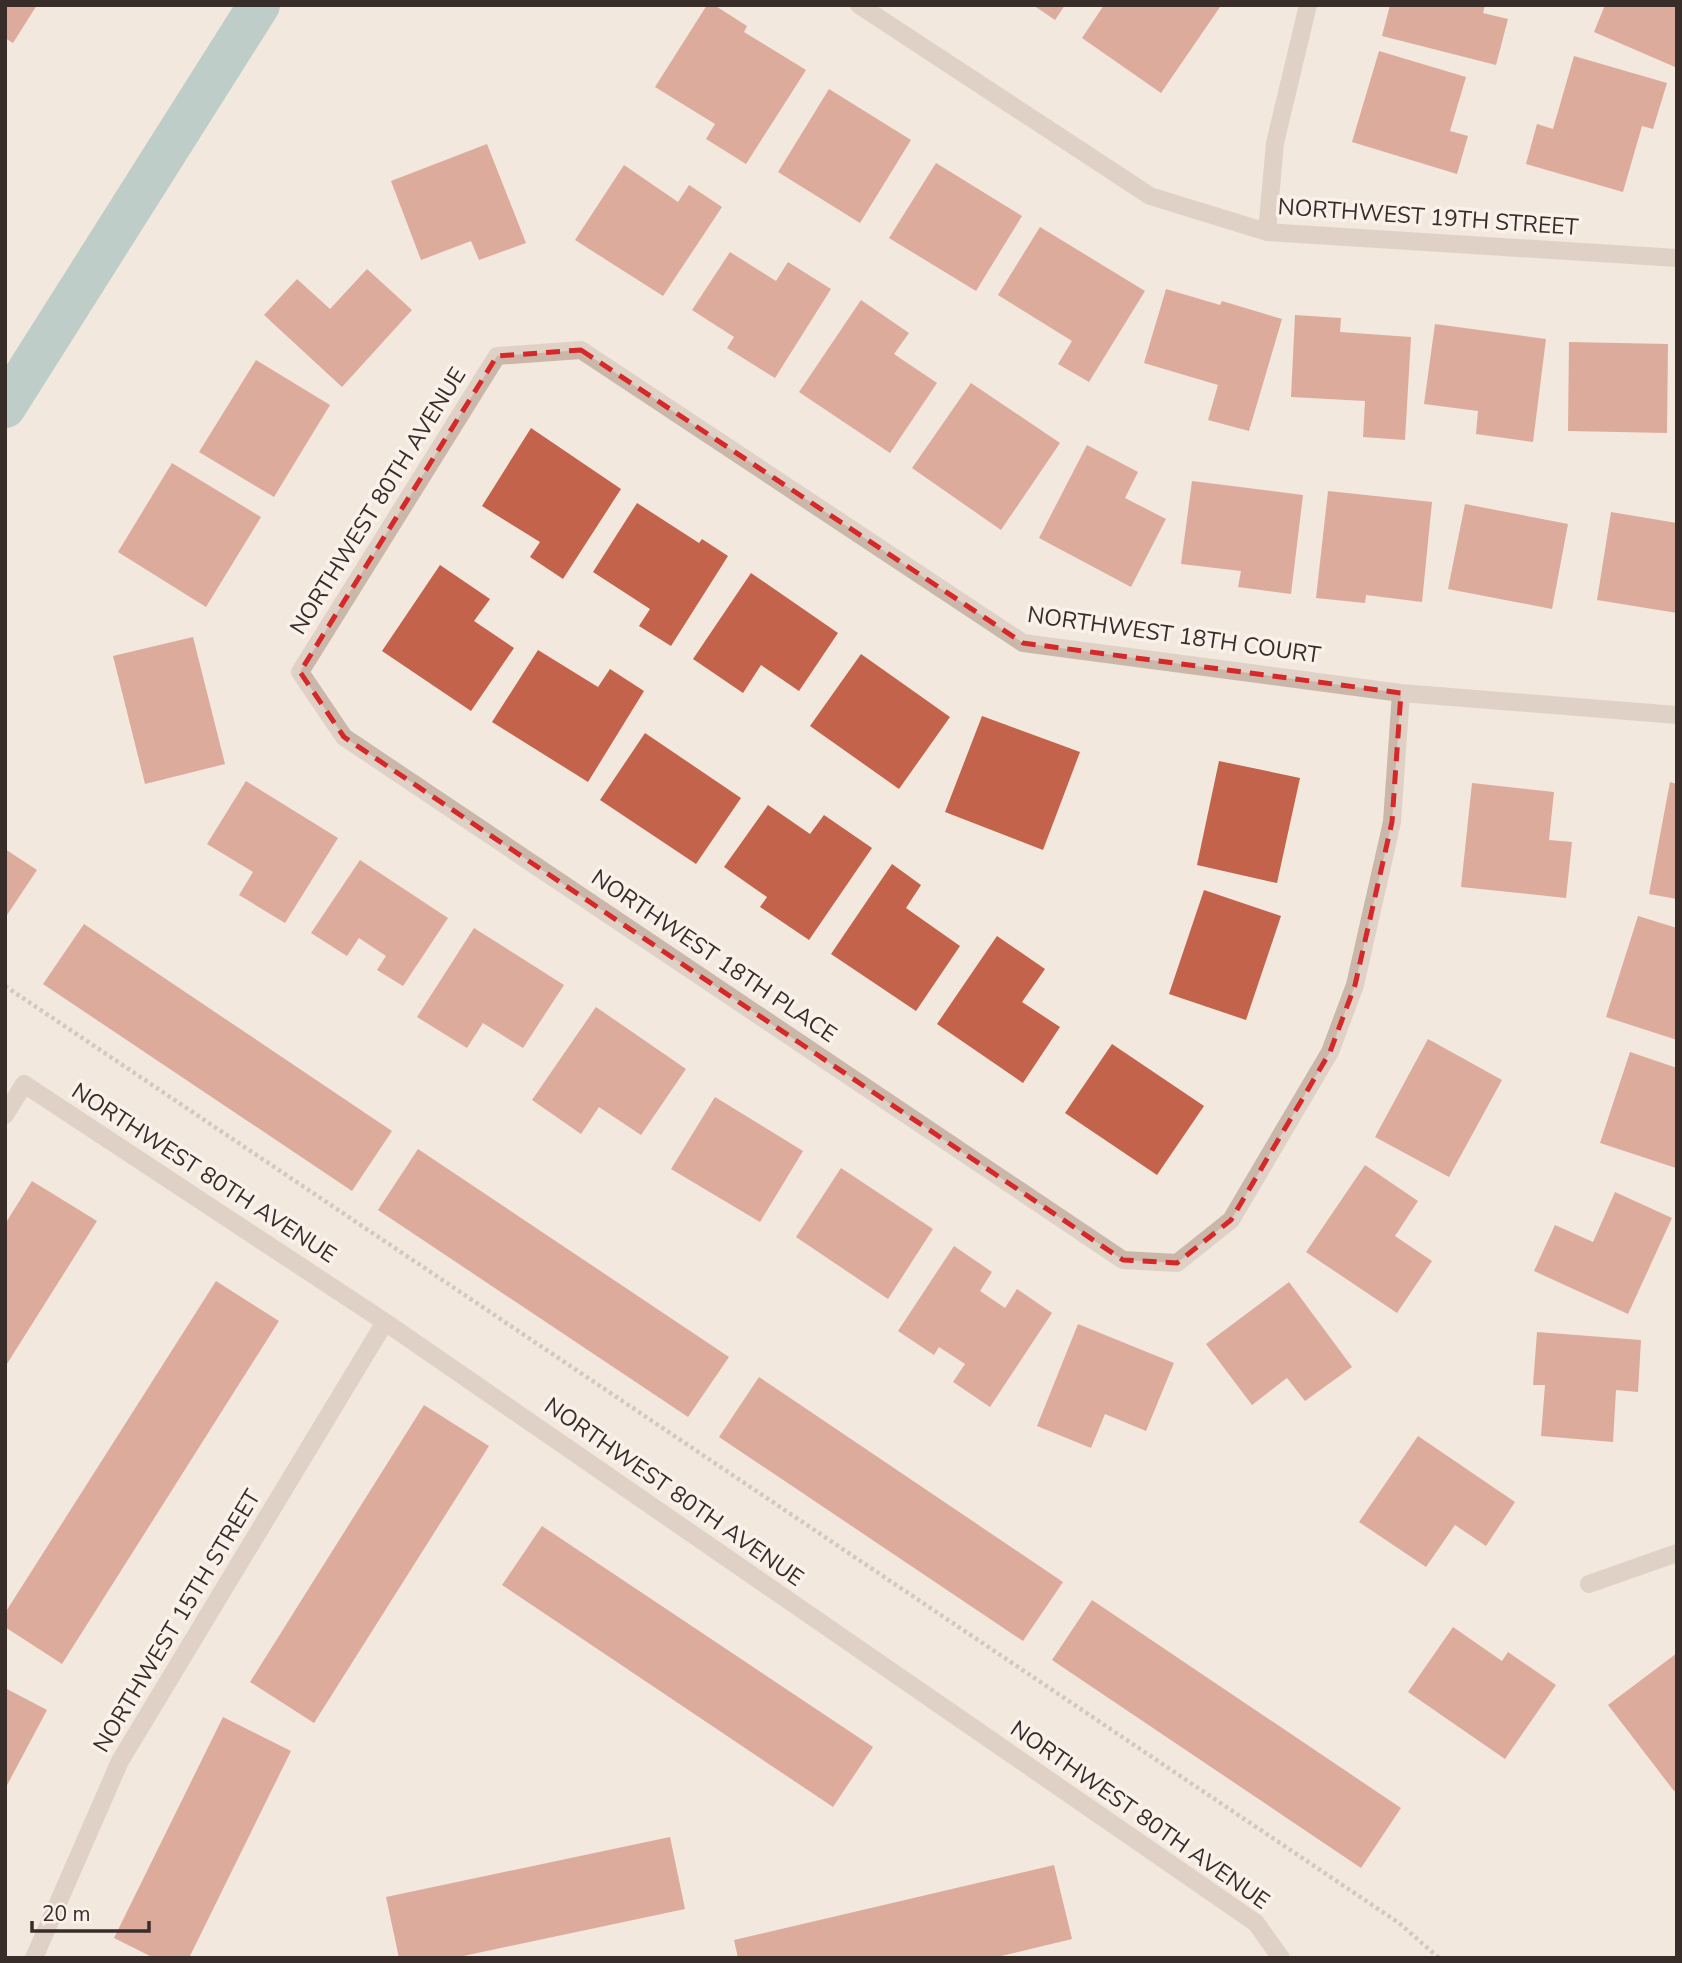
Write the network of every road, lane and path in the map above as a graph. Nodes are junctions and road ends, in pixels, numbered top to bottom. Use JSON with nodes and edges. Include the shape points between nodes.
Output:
{"nodes":[{"id":1,"x":859,"y":5,"type":"edge"},
{"id":2,"x":1308,"y":5,"type":"edge"},
{"id":3,"x":1267,"y":232,"type":"junction"},
{"id":4,"x":1677,"y":258,"type":"edge"},
{"id":5,"x":497,"y":356,"type":"joint"},
{"id":6,"x":300,"y":671,"type":"joint"},
{"id":7,"x":1401,"y":693,"type":"junction"},
{"id":8,"x":1677,"y":715,"type":"edge"},
{"id":9,"x":5,"y":986,"type":"edge"},
{"id":10,"x":5,"y":1115,"type":"edge"},
{"id":11,"x":385,"y":1322,"type":"junction"},
{"id":12,"x":1677,"y":1553,"type":"edge"},
{"id":13,"x":1590,"y":1584,"type":"dead end"},
{"id":14,"x":34,"y":1958,"type":"edge"},
{"id":15,"x":1281,"y":1958,"type":"edge"},
{"id":16,"x":1439,"y":1958,"type":"edge"}],
"edges":[{"from":1,"to":3,"type":"street","name":"NORTHWEST 19TH STREET","via":[[1150,195]]},
{"from":2,"to":3,"type":"street","via":[[1275,143]]},
{"from":3,"to":4,"type":"street","name":"NORTHWEST 19TH STREET"},
{"from":5,"to":6,"type":"street","name":"NORTHWEST 80TH AVENUE"},
{"from":5,"to":7,"type":"street","name":"NORTHWEST 18TH COURT","via":[[581,350],[1023,643]]},
{"from":6,"to":7,"type":"street","name":"NORTHWEST 18TH PLACE","via":[[344,737],[1123,1260],[1177,1264],[1231,1220],[1330,1052],[1355,985],[1392,822]]},
{"from":7,"to":8,"type":"street","name":"NORTHWEST 18TH COURT"},
{"from":9,"to":16,"type":"path","via":[[1399,1923]]},
{"from":10,"to":11,"type":"street","name":"NORTHWEST 80TH AVENUE","via":[[24,1084]]},
{"from":11,"to":14,"type":"street","name":"NORTHWEST 15TH STREET","via":[[120,1761]]},
{"from":11,"to":15,"type":"street","name":"NORTHWEST 80TH AVENUE","via":[[1256,1923]]},
{"from":12,"to":13,"type":"street"}]}
